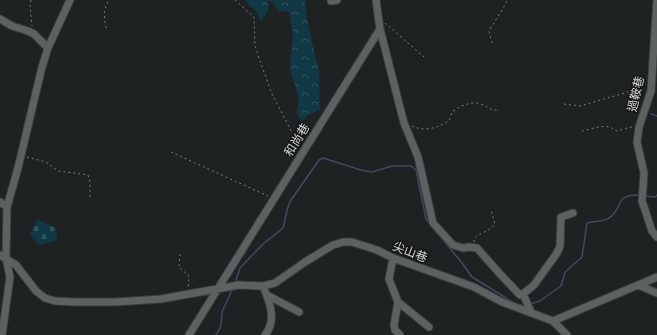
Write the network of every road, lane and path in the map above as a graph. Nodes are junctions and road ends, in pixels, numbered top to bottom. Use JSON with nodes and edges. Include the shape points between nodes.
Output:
{"nodes":[{"id":1,"x":31,"y":0,"type":"edge"},
{"id":2,"x":70,"y":0,"type":"edge"},
{"id":3,"x":109,"y":0,"type":"edge"},
{"id":4,"x":234,"y":0,"type":"edge"},
{"id":5,"x":376,"y":0,"type":"edge"},
{"id":6,"x":506,"y":0,"type":"edge"},
{"id":7,"x":657,"y":0,"type":"edge"},
{"id":8,"x":0,"y":19,"type":"edge"},
{"id":9,"x":379,"y":21,"type":"junction"},
{"id":10,"x":106,"y":28,"type":"dead end"},
{"id":11,"x":380,"y":29,"type":"junction"},
{"id":12,"x":34,"y":34,"type":"junction"},
{"id":13,"x":492,"y":43,"type":"dead end"},
{"id":14,"x":48,"y":48,"type":"junction"},
{"id":15,"x":424,"y":57,"type":"dead end"},
{"id":16,"x":564,"y":104,"type":"dead end"},
{"id":17,"x":646,"y":108,"type":"junction"},
{"id":18,"x":500,"y":111,"type":"dead end"},
{"id":19,"x":404,"y":123,"type":"junction"},
{"id":20,"x":639,"y":128,"type":"junction"},
{"id":21,"x":582,"y":132,"type":"dead end"},
{"id":22,"x":303,"y":151,"type":"junction"},
{"id":23,"x":171,"y":152,"type":"dead end"},
{"id":24,"x":20,"y":156,"type":"junction"},
{"id":25,"x":274,"y":198,"type":"junction"},
{"id":26,"x":90,"y":200,"type":"dead end"},
{"id":27,"x":0,"y":202,"type":"edge"},
{"id":28,"x":8,"y":207,"type":"junction"},
{"id":29,"x":491,"y":210,"type":"dead end"},
{"id":30,"x":573,"y":213,"type":"dead end"},
{"id":31,"x":657,"y":236,"type":"edge"},
{"id":32,"x":475,"y":247,"type":"junction"},
{"id":33,"x":180,"y":254,"type":"dead end"},
{"id":34,"x":3,"y":256,"type":"edge"},
{"id":35,"x":393,"y":258,"type":"junction"},
{"id":36,"x":657,"y":277,"type":"edge"},
{"id":37,"x":638,"y":285,"type":"junction"},
{"id":38,"x":263,"y":286,"type":"junction"},
{"id":39,"x":219,"y":288,"type":"junction"},
{"id":40,"x":657,"y":293,"type":"edge"},
{"id":41,"x":187,"y":294,"type":"junction"},
{"id":42,"x":523,"y":294,"type":"junction"},
{"id":43,"x":267,"y":295,"type":"junction"},
{"id":44,"x":398,"y":302,"type":"junction"},
{"id":45,"x":298,"y":312,"type":"dead end"},
{"id":46,"x":531,"y":312,"type":"junction"},
{"id":47,"x":553,"y":321,"type":"junction"},
{"id":48,"x":394,"y":325,"type":"junction"},
{"id":49,"x":429,"y":327,"type":"dead end"},
{"id":50,"x":2,"y":335,"type":"edge"},
{"id":51,"x":189,"y":335,"type":"edge"},
{"id":52,"x":264,"y":335,"type":"edge"},
{"id":53,"x":390,"y":335,"type":"edge"},
{"id":54,"x":400,"y":335,"type":"edge"},
{"id":55,"x":567,"y":335,"type":"edge"}],
"edges":[{"from":1,"to":12,"type":"path"},
{"from":2,"to":14,"type":"street"},
{"from":3,"to":10,"type":"path","via":[[104,16]]},
{"from":4,"to":22,"type":"path","via":[[254,17],[255,45],[272,94]]},
{"from":5,"to":9,"type":"street"},
{"from":6,"to":13,"type":"path","via":[[505,6],[489,31]]},
{"from":7,"to":17,"type":"street","name":"過鞍巷","via":[[651,91]]},
{"from":8,"to":12,"type":"street"},
{"from":9,"to":11,"type":"street"},
{"from":9,"to":15,"type":"path","via":[[386,23]]},
{"from":11,"to":19,"type":"street"},
{"from":11,"to":22,"type":"street","name":"和尚巷"},
{"from":12,"to":14,"type":"street"},
{"from":14,"to":24,"type":"street"},
{"from":16,"to":17,"type":"path","via":[[580,106],[628,92],[636,94]]},
{"from":17,"to":20,"type":"street","name":"過鞍巷"},
{"from":18,"to":19,"type":"path","via":[[479,103],[471,103],[452,112],[449,121],[439,127],[424,130]]},
{"from":19,"to":32,"type":"street","via":[[418,157],[433,223],[453,246]]},
{"from":20,"to":21,"type":"path","via":[[626,127],[616,131],[608,126]]},
{"from":20,"to":31,"type":"street","name":"過鞍巷","via":[[637,142],[644,173],[642,201],[652,231]]},
{"from":22,"to":25,"type":"street","name":"和尚巷"},
{"from":23,"to":25,"type":"path"},
{"from":24,"to":26,"type":"path","via":[[46,162],[58,171],[88,175]]},
{"from":24,"to":28,"type":"street"},
{"from":25,"to":39,"type":"street","name":"和尚巷"},
{"from":27,"to":28,"type":"street"},
{"from":28,"to":34,"type":"street"},
{"from":29,"to":32,"type":"path","via":[[495,224],[476,236]]},
{"from":30,"to":42,"type":"street","via":[[561,217],[560,246],[557,253],[534,285]]},
{"from":32,"to":42,"type":"street","via":[[520,295]]},
{"from":33,"to":41,"type":"path","via":[[179,268],[189,276]]},
{"from":34,"to":41,"type":"street","name":"尖山巷","via":[[16,265],[36,291],[45,298],[55,301],[114,302],[161,299]]},
{"from":34,"to":50,"type":"street","via":[[10,277]]},
{"from":35,"to":38,"type":"street","name":"尖山巷","via":[[352,242],[342,242],[305,262],[275,283]]},
{"from":35,"to":44,"type":"street","via":[[389,279]]},
{"from":35,"to":46,"type":"street","name":"尖山巷","via":[[474,286],[502,302]]},
{"from":36,"to":37,"type":"street"},
{"from":37,"to":40,"type":"street"},
{"from":37,"to":47,"type":"street"},
{"from":38,"to":39,"type":"street","name":"尖山巷"},
{"from":38,"to":43,"type":"street"},
{"from":39,"to":41,"type":"street","name":"尖山巷"},
{"from":39,"to":51,"type":"street","name":"和尚巷"},
{"from":42,"to":46,"type":"street"},
{"from":43,"to":45,"type":"street"},
{"from":43,"to":52,"type":"street","via":[[272,319]]},
{"from":44,"to":48,"type":"street"},
{"from":44,"to":49,"type":"street"},
{"from":46,"to":47,"type":"street","name":"尖山巷"},
{"from":47,"to":55,"type":"street","name":"尖山巷"},
{"from":48,"to":53,"type":"street"},
{"from":48,"to":54,"type":"street","via":[[394,330]]}]}
